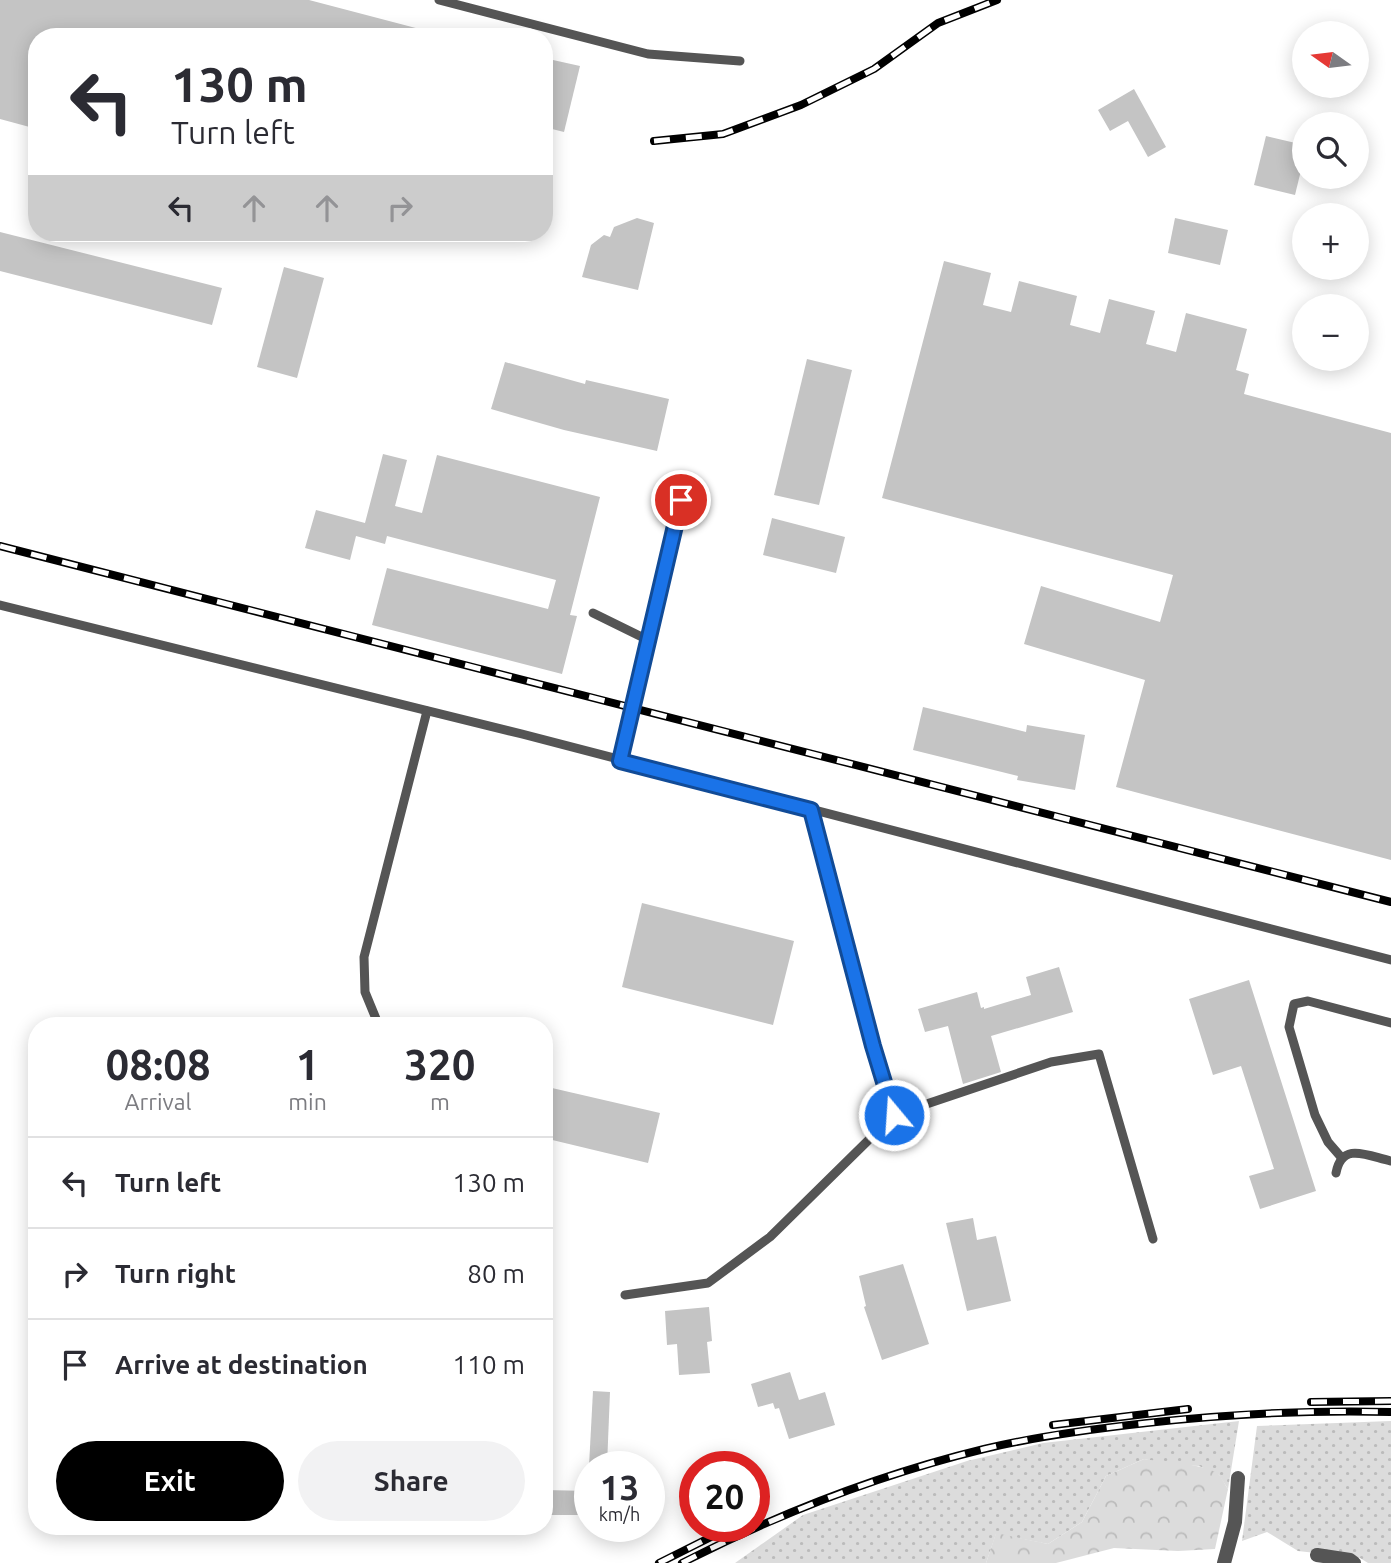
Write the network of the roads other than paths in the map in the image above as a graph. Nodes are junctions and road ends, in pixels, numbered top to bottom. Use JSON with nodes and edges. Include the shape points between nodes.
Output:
{"nodes":[{"id":1,"x":439,"y":0,"type":"edge"},
{"id":2,"x":547,"y":28,"type":"edge"},
{"id":3,"x":553,"y":29,"type":"edge"},
{"id":4,"x":740,"y":61,"type":"dead end"},
{"id":5,"x":681,"y":500,"type":"dead end"},
{"id":6,"x":0,"y":605,"type":"edge"},
{"id":7,"x":593,"y":613,"type":"dead end"},
{"id":8,"x":648,"y":640,"type":"junction"},
{"id":9,"x":427,"y":711,"type":"junction"},
{"id":10,"x":620,"y":761,"type":"junction"},
{"id":11,"x":811,"y":810,"type":"junction"},
{"id":12,"x":1391,"y":960,"type":"edge"},
{"id":13,"x":375,"y":1017,"type":"edge"},
{"id":14,"x":1391,"y":1023,"type":"edge"},
{"id":15,"x":894,"y":1115,"type":"junction"},
{"id":16,"x":1340,"y":1157,"type":"junction"},
{"id":17,"x":1391,"y":1161,"type":"edge"},
{"id":18,"x":1336,"y":1172,"type":"dead end"},
{"id":19,"x":1153,"y":1239,"type":"dead end"},
{"id":20,"x":625,"y":1296,"type":"dead end"},
{"id":21,"x":1238,"y":1478,"type":"dead end"},
{"id":22,"x":1317,"y":1555,"type":"dead end"},
{"id":23,"x":1224,"y":1563,"type":"edge"},
{"id":24,"x":1354,"y":1563,"type":"edge"}],
"edges":[{"from":1,"to":2,"type":"lane"},
{"from":3,"to":4,"type":"lane","via":[[648,54]]},
{"from":5,"to":8,"type":"lane"},
{"from":6,"to":9,"type":"lane"},
{"from":7,"to":8,"type":"lane"},
{"from":8,"to":10,"type":"lane"},
{"from":9,"to":10,"type":"lane"},
{"from":9,"to":13,"type":"lane","via":[[364,957],[365,992]]},
{"from":10,"to":11,"type":"lane"},
{"from":11,"to":12,"type":"lane"},
{"from":11,"to":15,"type":"lane"},
{"from":14,"to":16,"type":"lane","via":[[1308,1001],[1294,1004],[1289,1027],[1315,1115]]},
{"from":15,"to":19,"type":"lane","via":[[1051,1062],[1099,1054]]},
{"from":15,"to":20,"type":"lane","via":[[770,1237],[708,1283]]},
{"from":16,"to":17,"type":"lane","via":[[1355,1153]]},
{"from":16,"to":18,"type":"lane"},
{"from":21,"to":23,"type":"street","via":[[1235,1522]]},
{"from":22,"to":24,"type":"street"}]}
